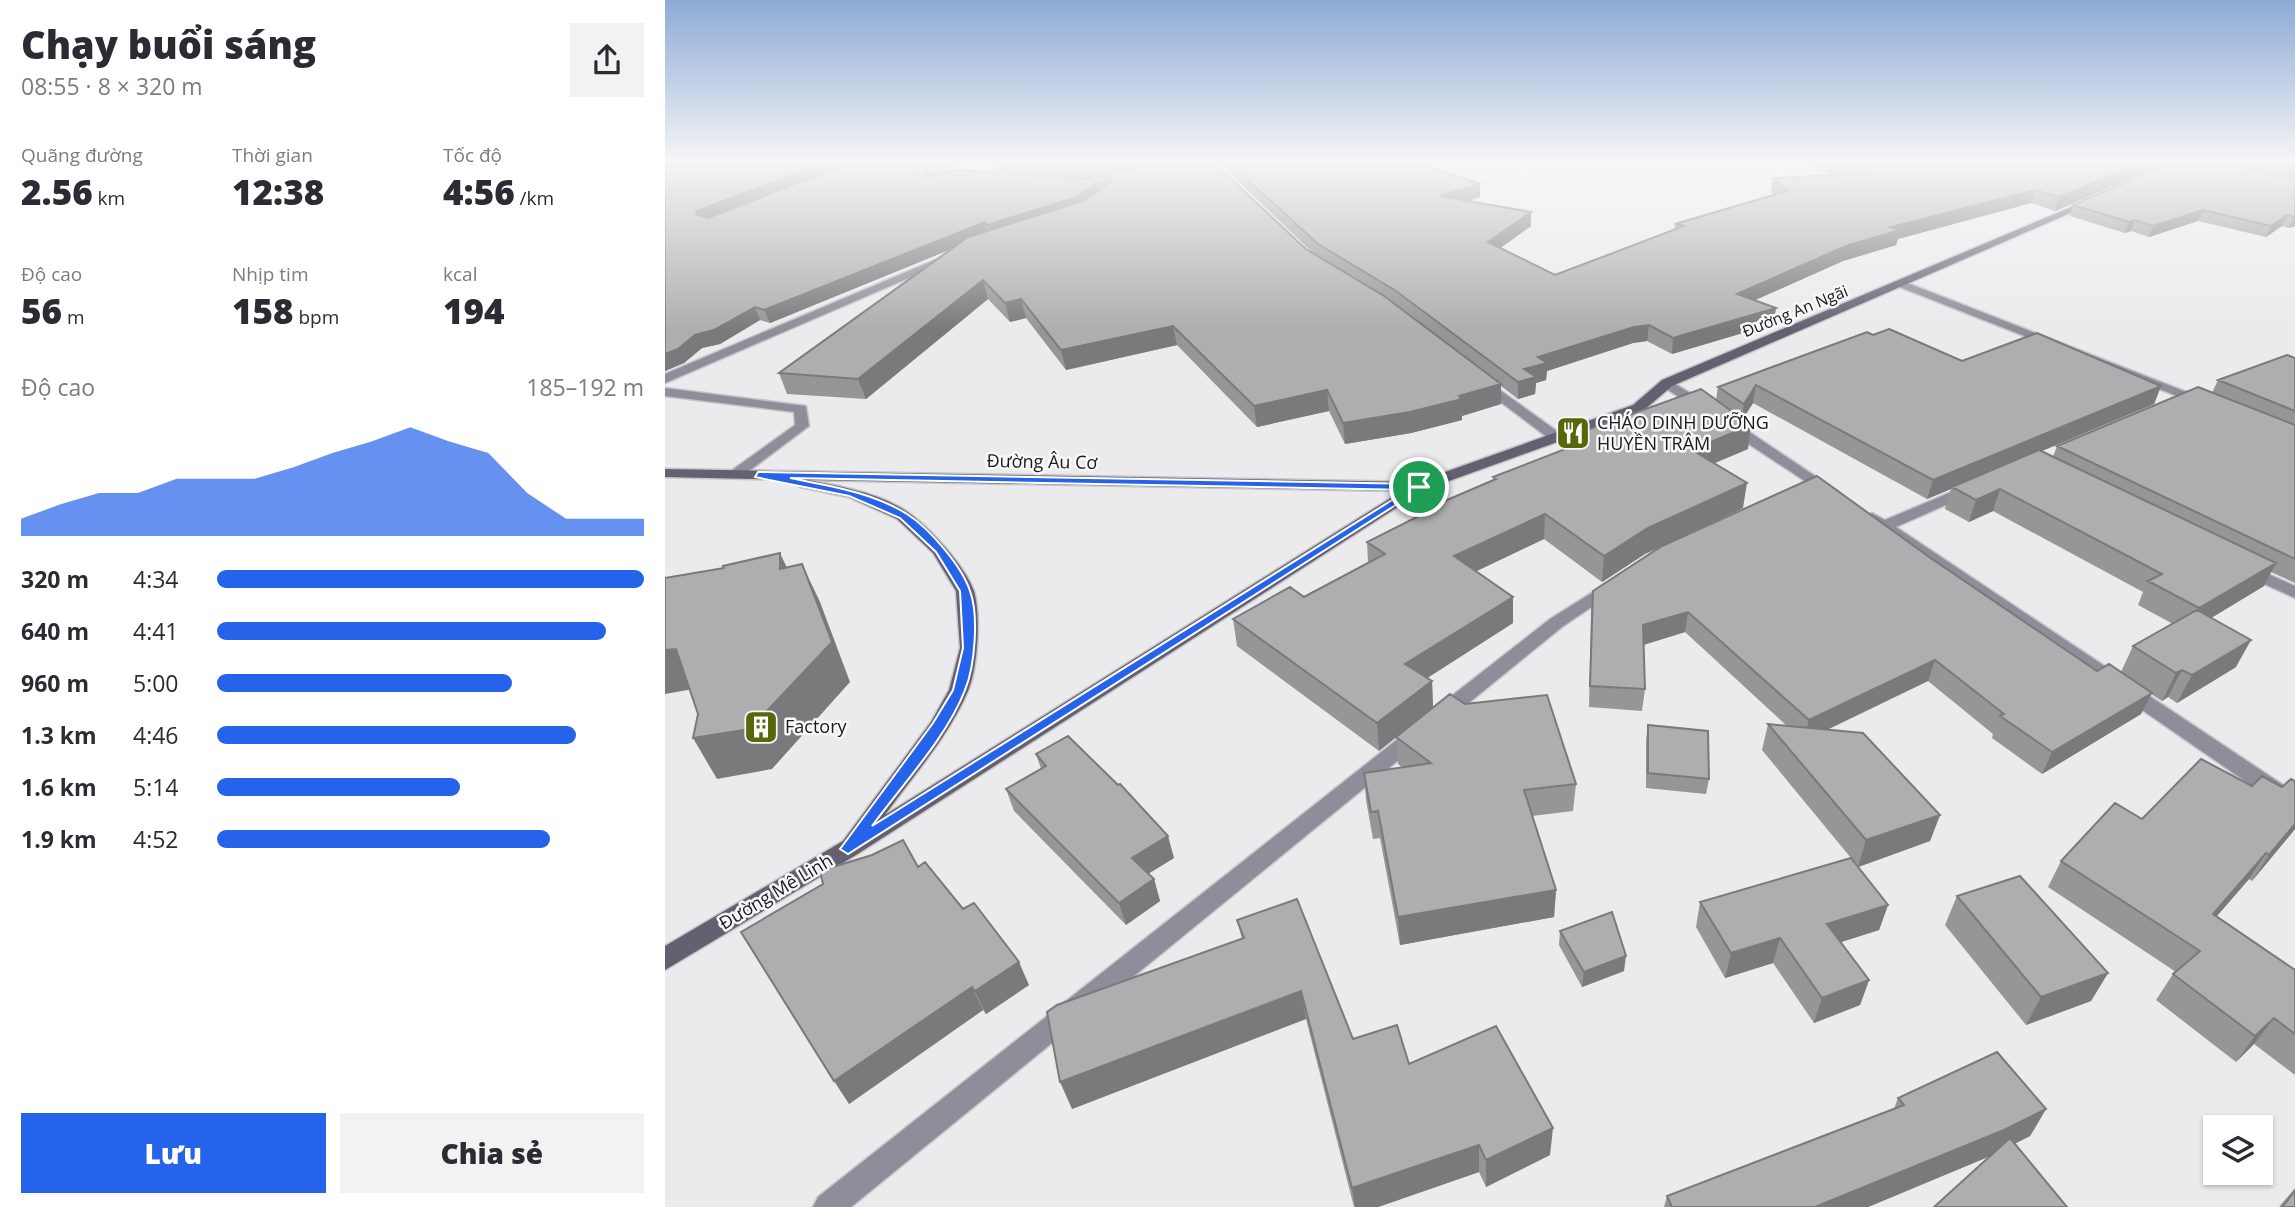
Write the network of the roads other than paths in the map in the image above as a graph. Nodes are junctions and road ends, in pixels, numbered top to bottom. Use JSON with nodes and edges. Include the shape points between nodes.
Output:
{"nodes":[{"id":1,"x":2055,"y":217,"type":"edge"},
{"id":2,"x":960,"y":253,"type":"edge"},
{"id":3,"x":1901,"y":284,"type":"junction"},
{"id":4,"x":1468,"y":370,"type":"edge"},
{"id":5,"x":665,"y":379,"type":"edge"},
{"id":6,"x":1667,"y":383,"type":"junction"},
{"id":7,"x":665,"y":392,"type":"edge"},
{"id":8,"x":2191,"y":396,"type":"junction"},
{"id":9,"x":2166,"y":407,"type":"edge"},
{"id":10,"x":2216,"y":407,"type":"edge"},
{"id":11,"x":1556,"y":437,"type":"junction"},
{"id":12,"x":665,"y":472,"type":"edge"},
{"id":13,"x":736,"y":474,"type":"junction"},
{"id":14,"x":758,"y":475,"type":"junction"},
{"id":15,"x":1815,"y":482,"type":"junction"},
{"id":16,"x":1983,"y":484,"type":"edge"},
{"id":17,"x":1419,"y":487,"type":"junction"},
{"id":18,"x":1793,"y":492,"type":"edge"},
{"id":19,"x":1884,"y":526,"type":"junction"},
{"id":20,"x":2232,"y":562,"type":"edge"},
{"id":21,"x":1630,"y":574,"type":"edge"},
{"id":22,"x":2295,"y":593,"type":"edge"},
{"id":23,"x":2295,"y":804,"type":"edge"},
{"id":24,"x":848,"y":849,"type":"junction"},
{"id":25,"x":665,"y":959,"type":"edge"},
{"id":26,"x":828,"y":1207,"type":"edge"}],
"edges":[{"from":1,"to":3,"type":"main road","name":"Đường An Ngãi"},
{"from":2,"to":5,"type":"street"},
{"from":3,"to":6,"type":"main road","name":"Đường An Ngãi"},
{"from":3,"to":8,"type":"street"},
{"from":4,"to":11,"type":"street"},
{"from":6,"to":11,"type":"main road","name":"Đường An Ngãi","via":[[1638,408]]},
{"from":6,"to":15,"type":"street"},
{"from":7,"to":13,"type":"street","via":[[801,409],[802,426]]},
{"from":8,"to":9,"type":"street"},
{"from":8,"to":10,"type":"street"},
{"from":11,"to":17,"type":"main road","name":"Đường An Ngãi"},
{"from":12,"to":13,"type":"main road","name":"Đường Âu Cơ"},
{"from":13,"to":14,"type":"main road","name":"Đường Âu Cơ"},
{"from":14,"to":17,"type":"main road","name":"Đường Âu Cơ"},
{"from":14,"to":24,"type":"main road","via":[[852,494],[903,516],[940,550],[965,591],[969,648],[959,690],[938,727]]},
{"from":15,"to":18,"type":"street"},
{"from":15,"to":19,"type":"street"},
{"from":16,"to":19,"type":"street"},
{"from":17,"to":24,"type":"main road","name":"Đường Mê Linh"},
{"from":19,"to":23,"type":"street"},
{"from":20,"to":22,"type":"street"},
{"from":21,"to":26,"type":"street","via":[[1556,623]]},
{"from":24,"to":25,"type":"main road","name":"Đường Mê Linh"}]}
